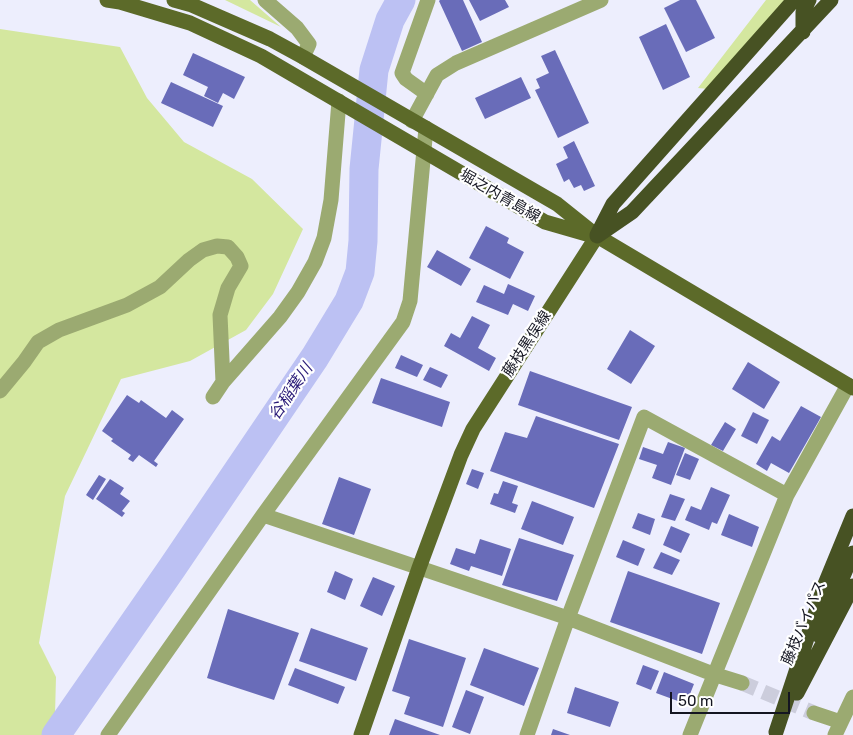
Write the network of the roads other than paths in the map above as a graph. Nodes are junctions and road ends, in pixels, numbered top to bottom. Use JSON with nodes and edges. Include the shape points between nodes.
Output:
{"nodes":[{"id":1,"x":107,"y":0,"type":"edge"},
{"id":2,"x":174,"y":0,"type":"edge"},
{"id":3,"x":265,"y":0,"type":"edge"},
{"id":4,"x":428,"y":0,"type":"edge"},
{"id":5,"x":601,"y":0,"type":"edge"},
{"id":6,"x":794,"y":0,"type":"edge"},
{"id":7,"x":809,"y":0,"type":"edge"},
{"id":8,"x":831,"y":0,"type":"edge"},
{"id":9,"x":803,"y":32,"type":"junction"},
{"id":10,"x":303,"y":57,"type":"junction"},
{"id":11,"x":426,"y":94,"type":"junction"},
{"id":12,"x":345,"y":104,"type":"junction"},
{"id":13,"x":412,"y":120,"type":"junction"},
{"id":14,"x":426,"y":128,"type":"junction"},
{"id":15,"x":424,"y":151,"type":"junction"},
{"id":16,"x":597,"y":236,"type":"junction"},
{"id":17,"x":223,"y":382,"type":"junction"},
{"id":18,"x":851,"y":387,"type":"edge"},
{"id":19,"x":0,"y":391,"type":"edge"},
{"id":20,"x":213,"y":397,"type":"dead end"},
{"id":21,"x":787,"y":495,"type":"junction"},
{"id":22,"x":262,"y":515,"type":"junction"},
{"id":23,"x":853,"y":516,"type":"edge"},
{"id":24,"x":853,"y":553,"type":"edge"},
{"id":25,"x":419,"y":568,"type":"junction"},
{"id":26,"x":853,"y":586,"type":"edge"},
{"id":27,"x":568,"y":618,"type":"junction"},
{"id":28,"x":713,"y":674,"type":"junction"},
{"id":29,"x":742,"y":683,"type":"tunnel mouth"},
{"id":30,"x":853,"y":697,"type":"edge"},
{"id":31,"x":814,"y":713,"type":"tunnel mouth"},
{"id":32,"x":838,"y":729,"type":"edge"},
{"id":33,"x":775,"y":734,"type":"edge"},
{"id":34,"x":108,"y":735,"type":"edge"},
{"id":35,"x":361,"y":735,"type":"edge"},
{"id":36,"x":527,"y":735,"type":"edge"},
{"id":37,"x":690,"y":735,"type":"edge"}],
"edges":[{"from":1,"to":12,"type":"main road","name":"堀之内青島線","via":[[190,23],[261,56]]},
{"from":2,"to":10,"type":"main road","name":"堀之内青島線","via":[[270,39]]},
{"from":3,"to":10,"type":"street","via":[[297,28],[309,44]]},
{"from":4,"to":11,"type":"street","via":[[402,73]]},
{"from":5,"to":11,"type":"street","via":[[456,64],[437,76]]},
{"from":6,"to":16,"type":"highway","via":[[613,204]]},
{"from":7,"to":9,"type":"highway","via":[[803,12]]},
{"from":8,"to":9,"type":"highway"},
{"from":9,"to":16,"type":"highway","via":[[632,212]]},
{"from":10,"to":13,"type":"main road","name":"堀之内青島線"},
{"from":11,"to":13,"type":"street"},
{"from":12,"to":15,"type":"main road","name":"堀之内青島線"},
{"from":12,"to":17,"type":"street","via":[[324,238],[315,262],[280,317]]},
{"from":13,"to":14,"type":"main road","name":"堀之内青島線"},
{"from":14,"to":15,"type":"street"},
{"from":14,"to":16,"type":"main road","name":"堀之内青島線","via":[[557,204]]},
{"from":15,"to":16,"type":"main road","name":"堀之内青島線","via":[[545,222]]},
{"from":15,"to":22,"type":"street","via":[[410,301],[403,322]]},
{"from":16,"to":18,"type":"main road"},
{"from":16,"to":25,"type":"main road","name":"藤枝黒俣線","via":[[473,429]]},
{"from":17,"to":19,"type":"street","via":[[220,315],[228,288],[242,266],[228,247],[218,246],[203,250],[160,287],[127,305],[59,330],[38,342]]},
{"from":17,"to":20,"type":"street"},
{"from":18,"to":21,"type":"street"},
{"from":21,"to":27,"type":"street","via":[[644,417]]},
{"from":21,"to":28,"type":"street"},
{"from":22,"to":25,"type":"street"},
{"from":22,"to":34,"type":"street"},
{"from":23,"to":33,"type":"highway","via":[[825,584]]},
{"from":24,"to":33,"type":"highway","name":"藤枝バイパス"},
{"from":25,"to":27,"type":"street"},
{"from":25,"to":35,"type":"main road","name":"藤枝黒俣線"},
{"from":26,"to":33,"type":"highway"},
{"from":27,"to":28,"type":"street"},
{"from":27,"to":36,"type":"street"},
{"from":28,"to":29,"type":"street"},
{"from":28,"to":37,"type":"street"},
{"from":30,"to":32,"type":"street"},
{"from":31,"to":32,"type":"street"}]}
